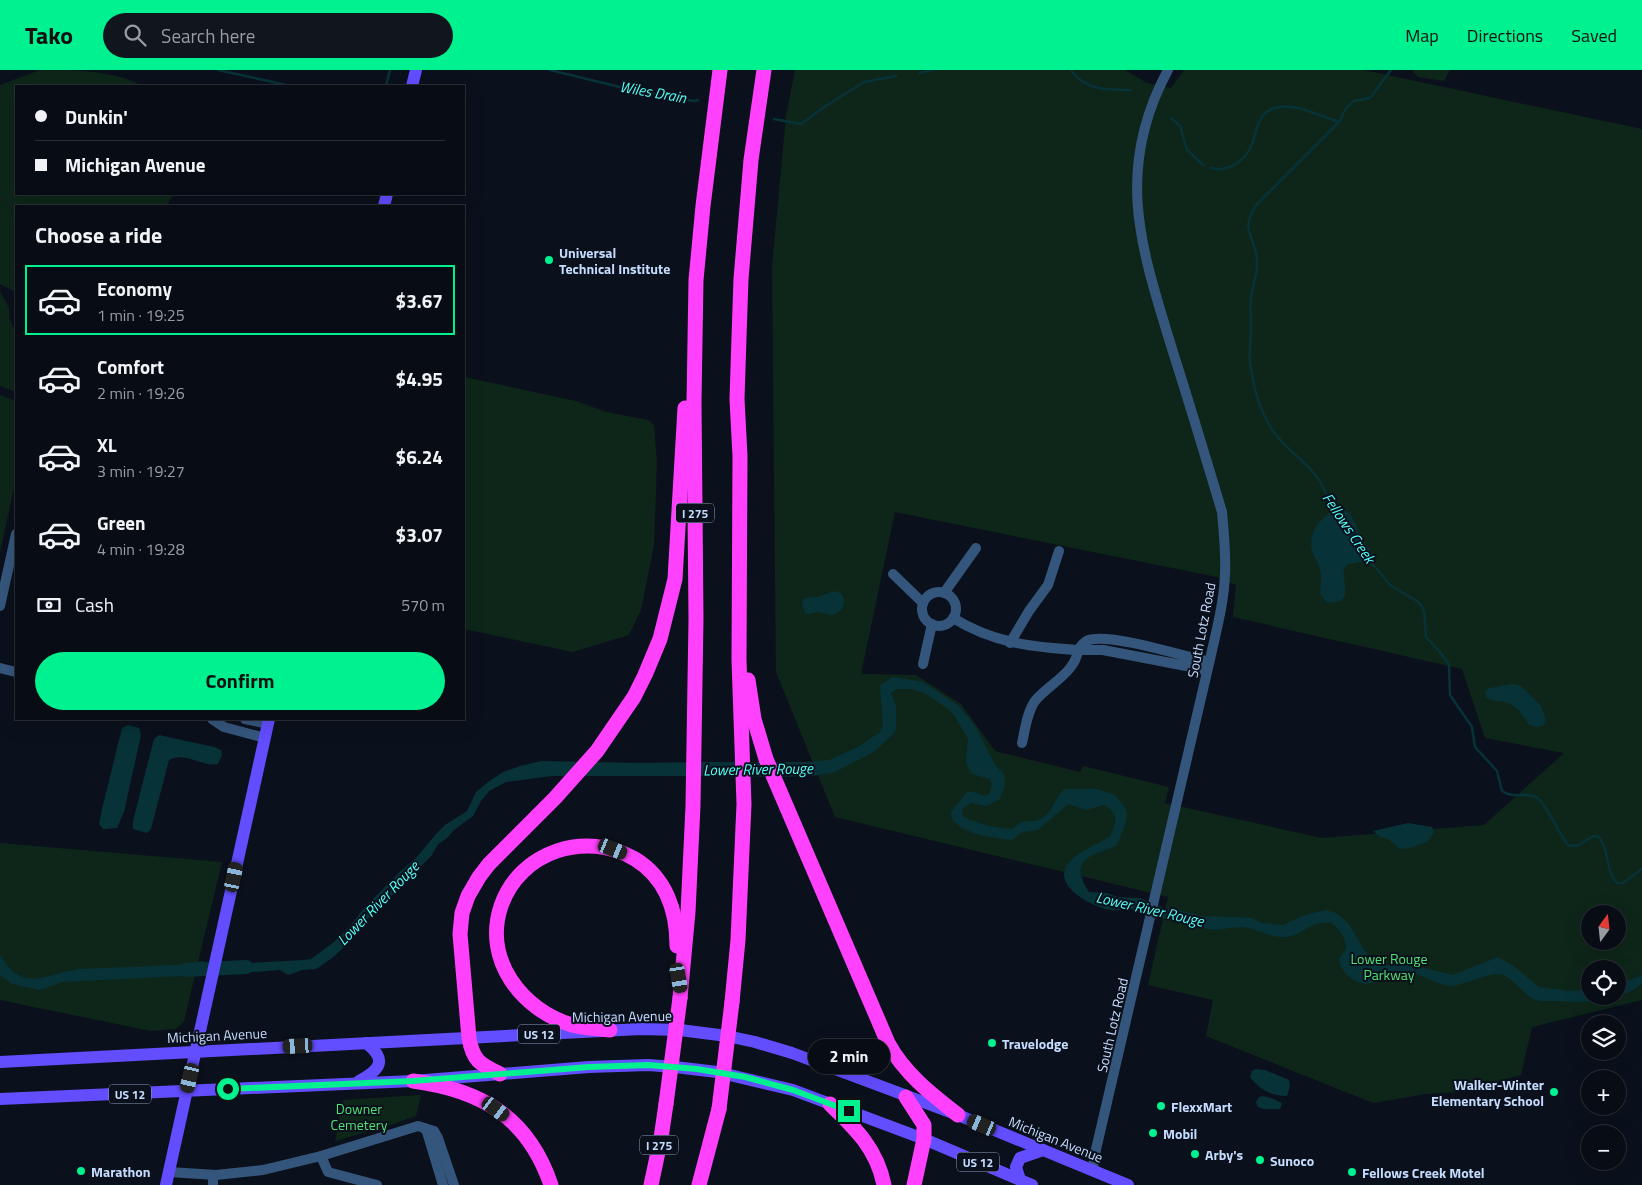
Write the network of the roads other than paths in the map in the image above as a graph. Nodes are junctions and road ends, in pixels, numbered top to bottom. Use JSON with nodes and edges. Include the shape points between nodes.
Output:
{"nodes":[{"id":1,"x":416,"y":70,"type":"edge"},
{"id":2,"x":720,"y":70,"type":"edge"},
{"id":3,"x":764,"y":70,"type":"edge"},
{"id":4,"x":1168,"y":70,"type":"edge"},
{"id":5,"x":412,"y":85,"type":"edge"},
{"id":6,"x":695,"y":301,"type":"junction"},
{"id":7,"x":15,"y":538,"type":"edge"},
{"id":8,"x":976,"y":548,"type":"dead end"},
{"id":9,"x":1059,"y":551,"type":"dead end"},
{"id":10,"x":893,"y":574,"type":"dead end"},
{"id":11,"x":944,"y":593,"type":"junction"},
{"id":12,"x":923,"y":603,"type":"junction"},
{"id":13,"x":0,"y":606,"type":"edge"},
{"id":14,"x":952,"y":618,"type":"junction"},
{"id":15,"x":932,"y":624,"type":"junction"},
{"id":16,"x":1010,"y":642,"type":"junction"},
{"id":17,"x":1078,"y":650,"type":"junction"},
{"id":18,"x":923,"y":664,"type":"dead end"},
{"id":19,"x":1208,"y":666,"type":"junction"},
{"id":20,"x":0,"y":668,"type":"edge"},
{"id":21,"x":15,"y":672,"type":"edge"},
{"id":22,"x":214,"y":720,"type":"edge"},
{"id":23,"x":268,"y":721,"type":"edge"},
{"id":24,"x":748,"y":726,"type":"junction"},
{"id":25,"x":265,"y":738,"type":"junction"},
{"id":26,"x":1022,"y":743,"type":"dead end"},
{"id":27,"x":681,"y":995,"type":"junction"},
{"id":28,"x":610,"y":1030,"type":"junction"},
{"id":29,"x":469,"y":1038,"type":"junction"},
{"id":30,"x":366,"y":1043,"type":"junction"},
{"id":31,"x":196,"y":1051,"type":"junction"},
{"id":32,"x":0,"y":1062,"type":"edge"},
{"id":33,"x":500,"y":1074,"type":"junction"},
{"id":34,"x":413,"y":1081,"type":"junction"},
{"id":35,"x":357,"y":1082,"type":"junction"},
{"id":36,"x":187,"y":1091,"type":"junction"},
{"id":37,"x":906,"y":1096,"type":"junction"},
{"id":38,"x":0,"y":1100,"type":"edge"},
{"id":39,"x":830,"y":1104,"type":"junction"},
{"id":40,"x":719,"y":1108,"type":"junction"},
{"id":41,"x":958,"y":1115,"type":"junction"},
{"id":42,"x":424,"y":1128,"type":"junction"},
{"id":43,"x":924,"y":1139,"type":"junction"},
{"id":44,"x":1043,"y":1150,"type":"junction"},
{"id":45,"x":321,"y":1156,"type":"junction"},
{"id":46,"x":1093,"y":1170,"type":"junction"},
{"id":47,"x":235,"y":1174,"type":"junction"},
{"id":48,"x":168,"y":1179,"type":"edge"},
{"id":49,"x":213,"y":1180,"type":"edge"},
{"id":50,"x":1026,"y":1183,"type":"edge"},
{"id":51,"x":234,"y":1185,"type":"edge"},
{"id":52,"x":377,"y":1185,"type":"edge"},
{"id":53,"x":443,"y":1185,"type":"edge"},
{"id":54,"x":454,"y":1185,"type":"edge"},
{"id":55,"x":551,"y":1185,"type":"edge"},
{"id":56,"x":650,"y":1185,"type":"edge"},
{"id":57,"x":699,"y":1185,"type":"edge"},
{"id":58,"x":706,"y":1185,"type":"edge"},
{"id":59,"x":884,"y":1185,"type":"edge"},
{"id":60,"x":914,"y":1185,"type":"edge"},
{"id":61,"x":1128,"y":1185,"type":"edge"}],
"edges":[{"from":1,"to":5,"type":"main road"},
{"from":2,"to":6,"type":"highway","number":"I 275"},
{"from":3,"to":24,"type":"highway","via":[[751,160],[741,279],[737,399],[744,506]]},
{"from":4,"to":19,"type":"street","name":"South Lotz Road","via":[[1143,136],[1137,176],[1137,208],[1147,266],[1222,512],[1225,576],[1222,606]]},
{"from":6,"to":27,"type":"highway","number":"I 275","via":[[693,806]]},
{"from":6,"to":29,"type":"highway","via":[[688,344],[675,580],[660,639],[634,697],[598,750],[489,864],[474,885],[462,913],[460,934]]},
{"from":7,"to":13,"type":"street"},
{"from":8,"to":11,"type":"street"},
{"from":9,"to":16,"type":"street","via":[[1048,585]]},
{"from":10,"to":12,"type":"street"},
{"from":11,"to":12,"type":"street","via":[[929,595]]},
{"from":11,"to":14,"type":"street","via":[[954,603]]},
{"from":12,"to":15,"type":"street","via":[[922,613]]},
{"from":14,"to":15,"type":"street","via":[[943,625]]},
{"from":14,"to":16,"type":"street","via":[[971,630]]},
{"from":15,"to":18,"type":"street"},
{"from":16,"to":17,"type":"street"},
{"from":17,"to":19,"type":"street","via":[[1090,639],[1101,638],[1142,646]]},
{"from":17,"to":26,"type":"street","via":[[1078,657],[1070,668],[1034,704]]},
{"from":19,"to":46,"type":"street","name":"South Lotz Road"},
{"from":20,"to":21,"type":"street"},
{"from":22,"to":25,"type":"street","via":[[224,727]]},
{"from":23,"to":25,"type":"main road"},
{"from":24,"to":40,"type":"highway","bridge":true,"via":[[741,888]]},
{"from":24,"to":41,"type":"highway","via":[[766,759],[891,1049],[914,1079]]},
{"from":25,"to":31,"type":"main road"},
{"from":27,"to":28,"type":"highway","via":[[676,964],[675,918],[658,879],[638,861],[613,849],[574,846],[547,854],[516,879],[501,905],[497,932],[500,958],[519,993],[540,1011],[572,1025]]},
{"from":27,"to":56,"type":"highway","number":"I 275","bridge":true,"via":[[661,1138]]},
{"from":28,"to":29,"type":"main road","name":"Michigan Avenue","number":"US 12"},
{"from":28,"to":37,"type":"main road","name":"Michigan Avenue","number":"US 12","via":[[680,1030],[755,1042],[825,1064]]},
{"from":29,"to":30,"type":"main road","name":"Michigan Avenue","number":"US 12"},
{"from":29,"to":33,"type":"highway","via":[[477,1060]]},
{"from":30,"to":31,"type":"main road","name":"Michigan Avenue","number":"US 12"},
{"from":30,"to":35,"type":"main road","via":[[378,1054],[378,1065],[372,1074]]},
{"from":31,"to":32,"type":"main road","name":"Michigan Avenue","number":"US 12"},
{"from":31,"to":36,"type":"main road"},
{"from":33,"to":34,"type":"main road","number":"US 12"},
{"from":33,"to":39,"type":"main road","number":"US 12","via":[[589,1067],[675,1066],[754,1080]]},
{"from":34,"to":35,"type":"main road","number":"US 12"},
{"from":34,"to":55,"type":"highway","via":[[454,1088],[496,1109],[529,1140]]},
{"from":35,"to":36,"type":"main road","number":"US 12"},
{"from":36,"to":38,"type":"main road","number":"US 12"},
{"from":36,"to":48,"type":"main road"},
{"from":37,"to":41,"type":"main road","name":"Michigan Avenue","number":"US 12"},
{"from":37,"to":43,"type":"highway","via":[[924,1125]]},
{"from":39,"to":43,"type":"main road","number":"US 12"},
{"from":39,"to":59,"type":"highway","via":[[874,1153]]},
{"from":40,"to":57,"type":"highway"},
{"from":40,"to":58,"type":"highway"},
{"from":41,"to":44,"type":"main road","name":"Michigan Avenue","number":"US 12"},
{"from":42,"to":45,"type":"street","via":[[418,1126]]},
{"from":42,"to":53,"type":"street"},
{"from":42,"to":54,"type":"street","via":[[434,1132],[438,1138]]},
{"from":43,"to":50,"type":"main road","number":"US 12"},
{"from":43,"to":60,"type":"highway"},
{"from":44,"to":46,"type":"main road","name":"Michigan Avenue","number":"US 12"},
{"from":44,"to":50,"type":"main road","via":[[1020,1158],[1016,1167]]},
{"from":45,"to":47,"type":"street"},
{"from":45,"to":52,"type":"street","via":[[328,1172]]},
{"from":46,"to":61,"type":"main road","name":"Michigan Avenue","number":"US 12"},
{"from":47,"to":49,"type":"street"},
{"from":47,"to":51,"type":"street"},
{"from":48,"to":49,"type":"street"}]}
